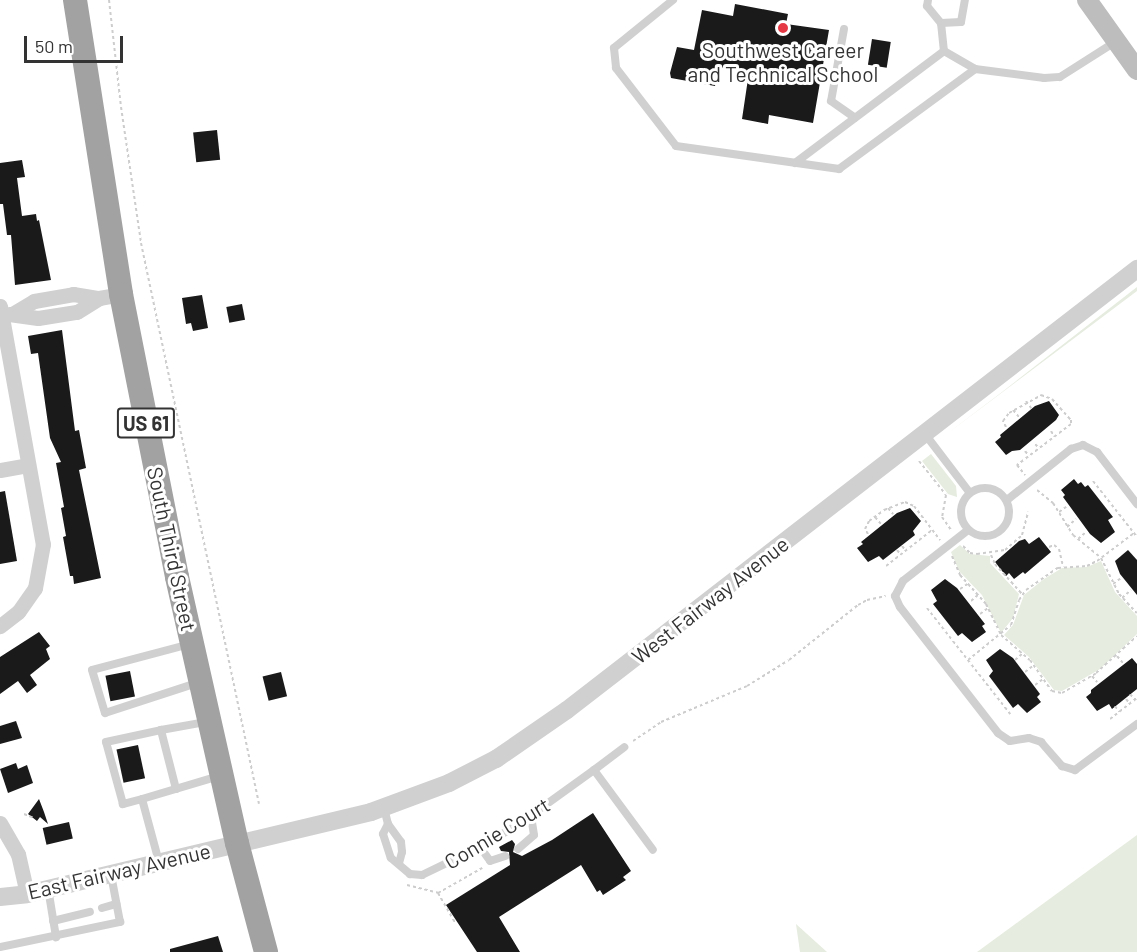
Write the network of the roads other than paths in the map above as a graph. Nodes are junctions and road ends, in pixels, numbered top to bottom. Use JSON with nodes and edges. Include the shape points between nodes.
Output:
{"nodes":[{"id":1,"x":75,"y":0,"type":"edge"},
{"id":2,"x":673,"y":0,"type":"edge"},
{"id":3,"x":928,"y":0,"type":"edge"},
{"id":4,"x":965,"y":0,"type":"edge"},
{"id":5,"x":1087,"y":0,"type":"edge"},
{"id":6,"x":940,"y":23,"type":"junction"},
{"id":7,"x":844,"y":29,"type":"dead end"},
{"id":8,"x":1116,"y":41,"type":"junction"},
{"id":9,"x":944,"y":51,"type":"junction"},
{"id":10,"x":975,"y":69,"type":"junction"},
{"id":11,"x":1137,"y":70,"type":"edge"},
{"id":12,"x":855,"y":118,"type":"junction"},
{"id":13,"x":795,"y":163,"type":"junction"},
{"id":14,"x":1137,"y":269,"type":"edge"},
{"id":15,"x":110,"y":296,"type":"junction"},
{"id":16,"x":4,"y":312,"type":"edge"},
{"id":17,"x":924,"y":433,"type":"junction"},
{"id":18,"x":27,"y":465,"type":"junction"},
{"id":19,"x":0,"y":470,"type":"edge"},
{"id":20,"x":970,"y":493,"type":"junction"},
{"id":21,"x":1007,"y":500,"type":"junction"},
{"id":22,"x":1137,"y":504,"type":"edge"},
{"id":23,"x":968,"y":530,"type":"junction"},
{"id":24,"x":0,"y":626,"type":"edge"},
{"id":25,"x":192,"y":644,"type":"junction"},
{"id":26,"x":200,"y":682,"type":"junction"},
{"id":27,"x":210,"y":721,"type":"junction"},
{"id":28,"x":1137,"y":724,"type":"edge"},
{"id":29,"x":161,"y":730,"type":"junction"},
{"id":30,"x":624,"y":747,"type":"road end"},
{"id":31,"x":594,"y":770,"type":"junction"},
{"id":32,"x":222,"y":776,"type":"junction"},
{"id":33,"x":176,"y":789,"type":"junction"},
{"id":34,"x":142,"y":799,"type":"junction"},
{"id":35,"x":386,"y":816,"type":"junction"},
{"id":36,"x":531,"y":816,"type":"junction"},
{"id":37,"x":0,"y":823,"type":"edge"},
{"id":38,"x":237,"y":843,"type":"junction"},
{"id":39,"x":480,"y":847,"type":"junction"},
{"id":40,"x":518,"y":849,"type":"dead end"},
{"id":41,"x":653,"y":850,"type":"dead end"},
{"id":42,"x":505,"y":856,"type":"dead end"},
{"id":43,"x":159,"y":862,"type":"junction"},
{"id":44,"x":399,"y":863,"type":"junction"},
{"id":45,"x":111,"y":874,"type":"junction"},
{"id":46,"x":48,"y":888,"type":"junction"},
{"id":47,"x":27,"y":894,"type":"junction"},
{"id":48,"x":0,"y":897,"type":"edge"},
{"id":49,"x":116,"y":904,"type":"junction"},
{"id":50,"x":102,"y":909,"type":"dead end"},
{"id":51,"x":90,"y":912,"type":"dead end"},
{"id":52,"x":53,"y":921,"type":"junction"},
{"id":53,"x":56,"y":937,"type":"junction"},
{"id":54,"x":0,"y":946,"type":"edge"},
{"id":55,"x":266,"y":952,"type":"edge"}],
"edges":[{"from":1,"to":15,"type":"highway","name":"South Third Street","number":"US 61"},
{"from":2,"to":13,"type":"lane","via":[[614,48],[616,68],[676,146]]},
{"from":3,"to":6,"type":"lane","via":[[927,6]]},
{"from":4,"to":6,"type":"lane","via":[[961,22]]},
{"from":5,"to":8,"type":"main road"},
{"from":6,"to":9,"type":"lane"},
{"from":7,"to":12,"type":"lane","via":[[831,101]]},
{"from":8,"to":10,"type":"lane","via":[[1060,77]]},
{"from":8,"to":11,"type":"main road"},
{"from":9,"to":10,"type":"lane"},
{"from":9,"to":12,"type":"lane"},
{"from":10,"to":13,"type":"lane","via":[[839,169]]},
{"from":12,"to":13,"type":"lane"},
{"from":14,"to":17,"type":"street","name":"West Fairway Avenue"},
{"from":15,"to":16,"type":"street","via":[[77,312],[38,318]]},
{"from":15,"to":25,"type":"highway","name":"South Third Street","number":"US 61"},
{"from":16,"to":18,"type":"street"},
{"from":17,"to":20,"type":"lane"},
{"from":17,"to":35,"type":"street","name":"West Fairway Avenue","via":[[527,740]]},
{"from":18,"to":19,"type":"street"},
{"from":18,"to":24,"type":"street","via":[[43,543],[35,588],[18,612]]},
{"from":20,"to":21,"type":"lane","via":[[991,488]]},
{"from":20,"to":23,"type":"lane","via":[[961,512]]},
{"from":21,"to":22,"type":"lane","via":[[1071,449],[1083,445],[1097,452]]},
{"from":21,"to":23,"type":"lane","via":[[1009,516],[1001,530],[983,536]]},
{"from":23,"to":28,"type":"lane","via":[[906,579],[895,596],[1005,740],[1029,738],[1041,742],[1062,766],[1075,770]]},
{"from":25,"to":26,"type":"highway","name":"South Third Street","number":"US 61"},
{"from":25,"to":26,"type":"lane","via":[[92,670],[105,713]]},
{"from":26,"to":27,"type":"highway","name":"South Third Street","number":"US 61"},
{"from":27,"to":29,"type":"lane"},
{"from":27,"to":32,"type":"highway","name":"South Third Street","number":"US 61"},
{"from":29,"to":33,"type":"lane"},
{"from":29,"to":34,"type":"lane","via":[[106,742],[123,804]]},
{"from":30,"to":31,"type":"lane","name":"Connie Court"},
{"from":31,"to":36,"type":"lane","name":"Connie Court"},
{"from":31,"to":41,"type":"lane"},
{"from":32,"to":33,"type":"lane"},
{"from":32,"to":38,"type":"highway","name":"South Third Street","number":"US 61"},
{"from":33,"to":34,"type":"lane"},
{"from":34,"to":43,"type":"lane"},
{"from":35,"to":38,"type":"street","name":"West Fairway Avenue"},
{"from":35,"to":44,"type":"lane","via":[[401,842]]},
{"from":35,"to":44,"type":"lane","via":[[383,834],[389,856]]},
{"from":36,"to":39,"type":"lane","name":"Connie Court"},
{"from":36,"to":40,"type":"lane","via":[[534,834]]},
{"from":37,"to":47,"type":"street","via":[[18,854]]},
{"from":38,"to":43,"type":"street","name":"East Fairway Avenue"},
{"from":38,"to":55,"type":"highway","name":"South Third Street","number":"US 61"},
{"from":39,"to":42,"type":"lane","via":[[490,861]]},
{"from":39,"to":44,"type":"lane","name":"Connie Court","via":[[422,875],[410,874]]},
{"from":43,"to":45,"type":"street","name":"East Fairway Avenue"},
{"from":45,"to":46,"type":"street","name":"East Fairway Avenue"},
{"from":45,"to":49,"type":"lane"},
{"from":46,"to":47,"type":"street","name":"East Fairway Avenue"},
{"from":46,"to":52,"type":"lane"},
{"from":47,"to":48,"type":"street","name":"East Fairway Avenue"},
{"from":49,"to":50,"type":"lane"},
{"from":49,"to":53,"type":"lane","via":[[120,922]]},
{"from":51,"to":52,"type":"lane"},
{"from":52,"to":53,"type":"lane"},
{"from":53,"to":54,"type":"lane"}]}
